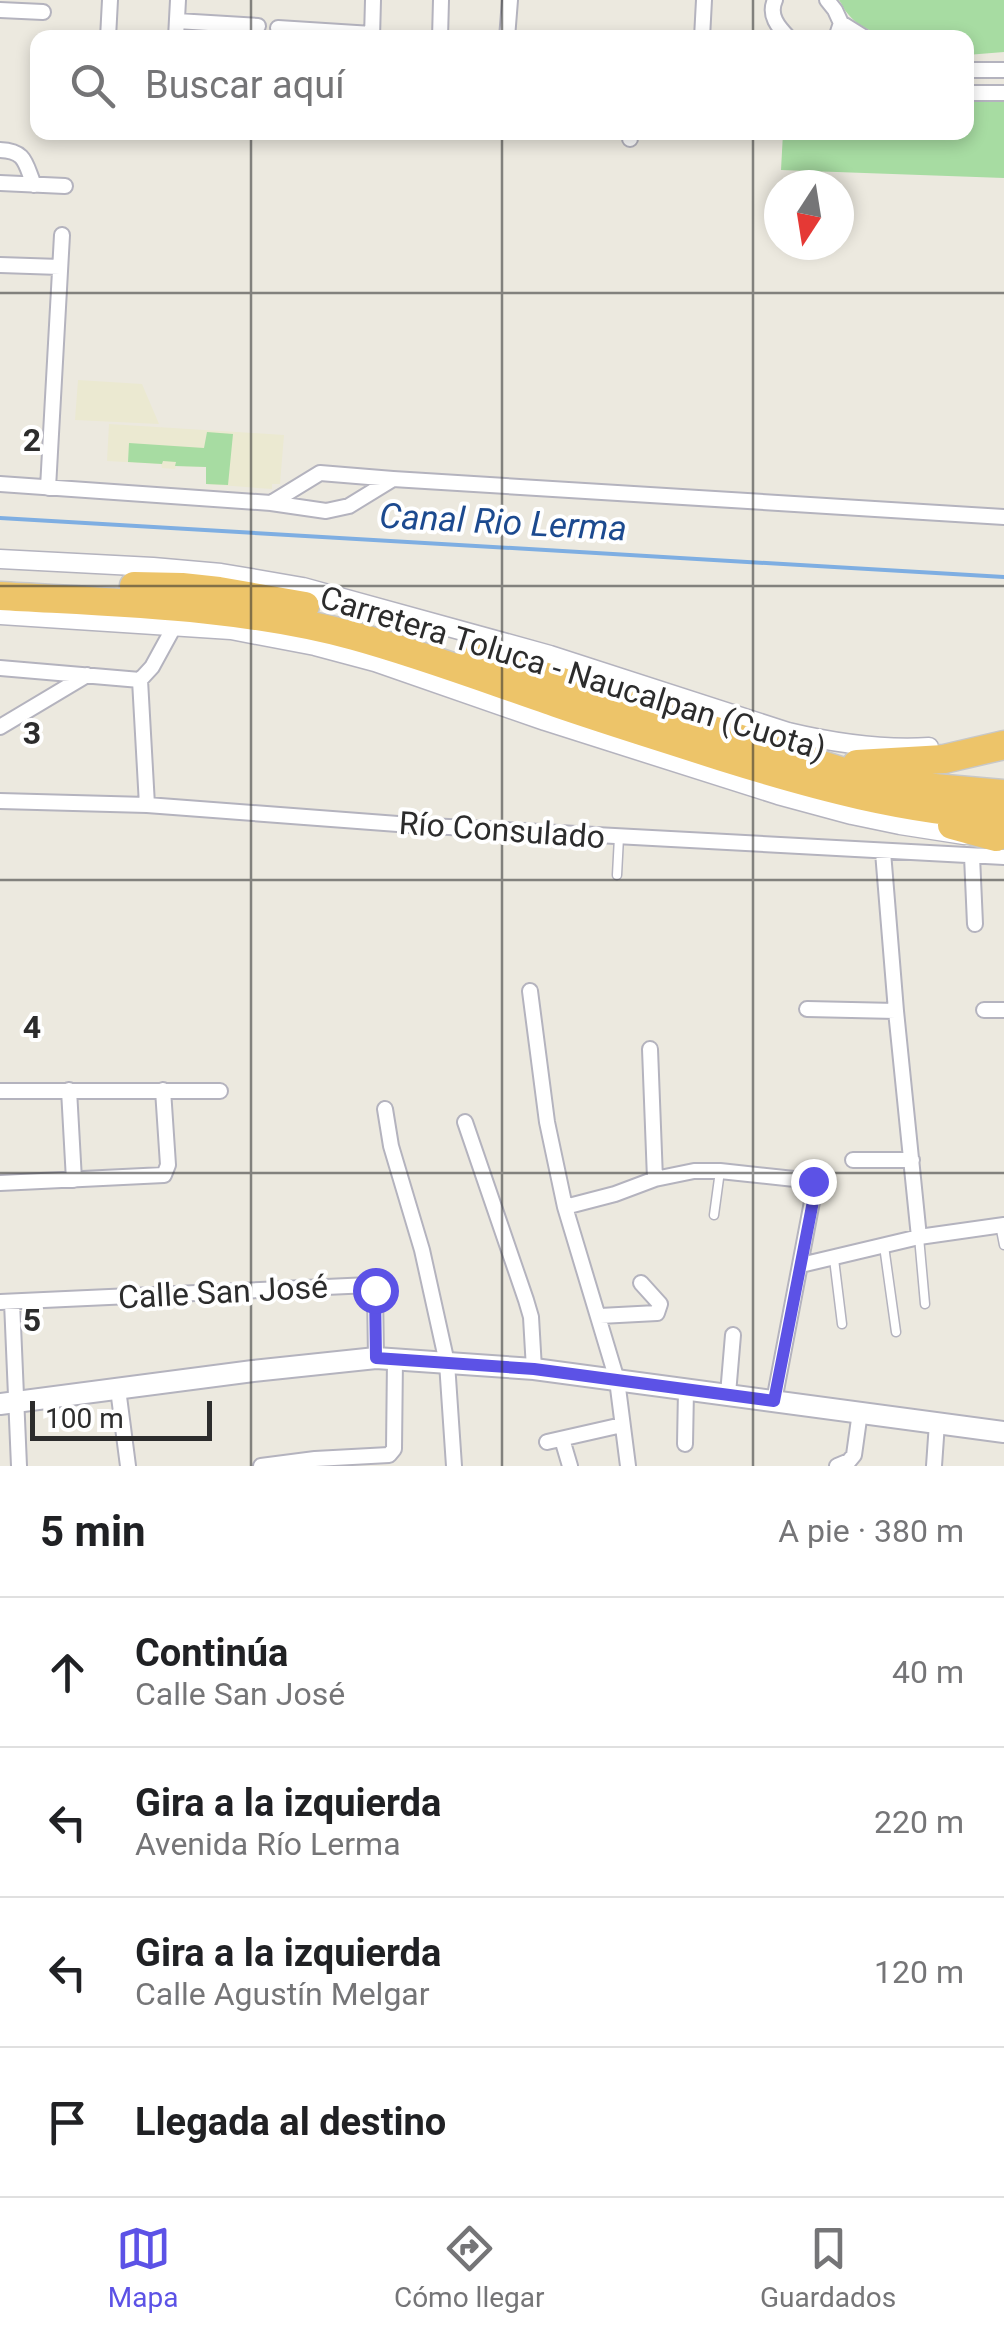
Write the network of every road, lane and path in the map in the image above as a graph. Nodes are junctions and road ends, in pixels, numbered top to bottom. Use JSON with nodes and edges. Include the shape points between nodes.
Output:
{"nodes":[{"id":1,"x":110,"y":0,"type":"edge"},
{"id":2,"x":178,"y":0,"type":"edge"},
{"id":3,"x":373,"y":0,"type":"edge"},
{"id":4,"x":441,"y":0,"type":"edge"},
{"id":5,"x":510,"y":0,"type":"edge"},
{"id":6,"x":704,"y":0,"type":"edge"},
{"id":7,"x":827,"y":0,"type":"edge"},
{"id":8,"x":773,"y":1,"type":"edge"},
{"id":9,"x":0,"y":10,"type":"edge"},
{"id":10,"x":43,"y":12,"type":"dead end"},
{"id":11,"x":177,"y":21,"type":"junction"},
{"id":12,"x":258,"y":26,"type":"dead end"},
{"id":13,"x":278,"y":28,"type":"dead end"},
{"id":14,"x":108,"y":30,"type":"edge"},
{"id":15,"x":176,"y":30,"type":"edge"},
{"id":16,"x":230,"y":30,"type":"edge"},
{"id":17,"x":247,"y":30,"type":"edge"},
{"id":18,"x":288,"y":30,"type":"edge"},
{"id":19,"x":372,"y":30,"type":"edge"},
{"id":20,"x":440,"y":30,"type":"edge"},
{"id":21,"x":508,"y":30,"type":"edge"},
{"id":22,"x":702,"y":30,"type":"edge"},
{"id":23,"x":783,"y":30,"type":"edge"},
{"id":24,"x":838,"y":30,"type":"edge"},
{"id":25,"x":974,"y":70,"type":"edge"},
{"id":26,"x":1004,"y":70,"type":"edge"},
{"id":27,"x":974,"y":93,"type":"edge"},
{"id":28,"x":1004,"y":93,"type":"edge"},
{"id":29,"x":0,"y":150,"type":"edge"},
{"id":30,"x":0,"y":183,"type":"edge"},
{"id":31,"x":34,"y":185,"type":"junction"},
{"id":32,"x":64,"y":186,"type":"dead end"},
{"id":33,"x":62,"y":235,"type":"dead end"},
{"id":34,"x":0,"y":265,"type":"edge"},
{"id":35,"x":60,"y":267,"type":"junction"},
{"id":36,"x":393,"y":479,"type":"junction"},
{"id":37,"x":0,"y":484,"type":"edge"},
{"id":38,"x":48,"y":488,"type":"junction"},
{"id":39,"x":271,"y":503,"type":"junction"},
{"id":40,"x":1004,"y":516,"type":"edge"},
{"id":41,"x":0,"y":559,"type":"edge"},
{"id":42,"x":0,"y":578,"type":"edge"},
{"id":43,"x":0,"y":596,"type":"edge"},
{"id":44,"x":0,"y":615,"type":"edge"},
{"id":45,"x":176,"y":625,"type":"junction"},
{"id":46,"x":0,"y":668,"type":"edge"},
{"id":47,"x":87,"y":674,"type":"junction"},
{"id":48,"x":140,"y":680,"type":"junction"},
{"id":49,"x":0,"y":727,"type":"edge"},
{"id":50,"x":1004,"y":743,"type":"edge"},
{"id":51,"x":819,"y":763,"type":"junction"},
{"id":52,"x":1004,"y":794,"type":"edge"},
{"id":53,"x":0,"y":800,"type":"edge"},
{"id":54,"x":148,"y":805,"type":"junction"},
{"id":55,"x":619,"y":837,"type":"junction"},
{"id":56,"x":1002,"y":837,"type":"edge"},
{"id":57,"x":883,"y":852,"type":"junction"},
{"id":58,"x":972,"y":856,"type":"junction"},
{"id":59,"x":618,"y":875,"type":"dead end"},
{"id":60,"x":974,"y":924,"type":"dead end"},
{"id":61,"x":530,"y":991,"type":"dead end"},
{"id":62,"x":807,"y":1009,"type":"dead end"},
{"id":63,"x":984,"y":1010,"type":"dead end"},
{"id":64,"x":1004,"y":1010,"type":"edge"},
{"id":65,"x":896,"y":1011,"type":"junction"},
{"id":66,"x":650,"y":1049,"type":"dead end"},
{"id":67,"x":68,"y":1090,"type":"junction"},
{"id":68,"x":163,"y":1090,"type":"junction"},
{"id":69,"x":0,"y":1091,"type":"edge"},
{"id":70,"x":220,"y":1091,"type":"dead end"},
{"id":71,"x":384,"y":1109,"type":"dead end"},
{"id":72,"x":466,"y":1122,"type":"dead end"},
{"id":73,"x":853,"y":1160,"type":"dead end"},
{"id":74,"x":912,"y":1160,"type":"junction"},
{"id":75,"x":720,"y":1171,"type":"junction"},
{"id":76,"x":655,"y":1179,"type":"junction"},
{"id":77,"x":74,"y":1180,"type":"junction"},
{"id":78,"x":0,"y":1182,"type":"edge"},
{"id":79,"x":565,"y":1207,"type":"junction"},
{"id":80,"x":714,"y":1215,"type":"dead end"},
{"id":81,"x":1002,"y":1225,"type":"edge"},
{"id":82,"x":920,"y":1237,"type":"junction"},
{"id":83,"x":1004,"y":1245,"type":"edge"},
{"id":84,"x":884,"y":1246,"type":"junction"},
{"id":85,"x":834,"y":1259,"type":"junction"},
{"id":86,"x":801,"y":1265,"type":"junction"},
{"id":87,"x":641,"y":1283,"type":"dead end"},
{"id":88,"x":6,"y":1302,"type":"edge"},
{"id":89,"x":926,"y":1304,"type":"dead end"},
{"id":90,"x":600,"y":1316,"type":"junction"},
{"id":91,"x":842,"y":1324,"type":"dead end"},
{"id":92,"x":896,"y":1332,"type":"dead end"},
{"id":93,"x":734,"y":1334,"type":"dead end"},
{"id":94,"x":386,"y":1358,"type":"junction"},
{"id":95,"x":446,"y":1363,"type":"junction"},
{"id":96,"x":534,"y":1369,"type":"junction"},
{"id":97,"x":617,"y":1380,"type":"junction"},
{"id":98,"x":118,"y":1390,"type":"junction"},
{"id":99,"x":686,"y":1390,"type":"junction"},
{"id":100,"x":728,"y":1394,"type":"junction"},
{"id":101,"x":774,"y":1401,"type":"junction"},
{"id":102,"x":8,"y":1404,"type":"edge"},
{"id":103,"x":860,"y":1412,"type":"junction"},
{"id":104,"x":937,"y":1423,"type":"junction"},
{"id":105,"x":622,"y":1425,"type":"junction"},
{"id":106,"x":1004,"y":1432,"type":"edge"},
{"id":107,"x":684,"y":1444,"type":"dead end"},
{"id":108,"x":19,"y":1466,"type":"edge"},
{"id":109,"x":128,"y":1466,"type":"edge"},
{"id":110,"x":260,"y":1466,"type":"edge"},
{"id":111,"x":454,"y":1466,"type":"edge"},
{"id":112,"x":570,"y":1466,"type":"edge"},
{"id":113,"x":628,"y":1466,"type":"edge"},
{"id":114,"x":837,"y":1466,"type":"edge"},
{"id":115,"x":934,"y":1466,"type":"edge"}],
"edges":[{"from":1,"to":14,"type":"street"},
{"from":2,"to":11,"type":"street"},
{"from":3,"to":19,"type":"street"},
{"from":4,"to":20,"type":"street"},
{"from":5,"to":21,"type":"street"},
{"from":6,"to":22,"type":"street"},
{"from":7,"to":24,"type":"street"},
{"from":8,"to":23,"type":"street","via":[[773,17]]},
{"from":9,"to":10,"type":"street"},
{"from":11,"to":15,"type":"street"},
{"from":11,"to":16,"type":"street"},
{"from":12,"to":17,"type":"street"},
{"from":13,"to":18,"type":"street"},
{"from":25,"to":26,"type":"street"},
{"from":27,"to":28,"type":"street"},
{"from":29,"to":31,"type":"street","via":[[19,154]]},
{"from":30,"to":31,"type":"street"},
{"from":31,"to":32,"type":"street"},
{"from":33,"to":35,"type":"street"},
{"from":34,"to":35,"type":"street"},
{"from":35,"to":38,"type":"street"},
{"from":36,"to":39,"type":"street","via":[[320,474]]},
{"from":36,"to":39,"type":"street","via":[[338,510]]},
{"from":36,"to":40,"type":"street"},
{"from":37,"to":38,"type":"street"},
{"from":38,"to":39,"type":"street"},
{"from":41,"to":50,"type":"street","via":[[170,568],[303,587],[534,650],[820,740],[918,748]]},
{"from":42,"to":51,"type":"highway","name":"Carretera Toluca - Naucalpan (Cuota)","via":[[182,587],[334,612]]},
{"from":43,"to":56,"type":"highway","name":"Carretera Toluca - Naucalpan (Cuota)","via":[[196,608],[337,632],[788,777]]},
{"from":44,"to":45,"type":"street"},
{"from":45,"to":48,"type":"street"},
{"from":45,"to":56,"type":"street","via":[[231,630],[375,662],[852,815]]},
{"from":46,"to":47,"type":"street"},
{"from":47,"to":48,"type":"street"},
{"from":47,"to":49,"type":"street"},
{"from":48,"to":54,"type":"street"},
{"from":50,"to":51,"type":"highway","via":[[944,760]]},
{"from":51,"to":52,"type":"highway","name":"Carretera Toluca - Naucalpan (Cuota)","via":[[900,785]]},
{"from":53,"to":54,"type":"street","name":"Río Consulado"},
{"from":54,"to":55,"type":"street","name":"Río Consulado"},
{"from":55,"to":57,"type":"street","name":"Río Consulado"},
{"from":55,"to":59,"type":"lane"},
{"from":56,"to":58,"type":"street","name":"Río Consulado"},
{"from":57,"to":58,"type":"street","name":"Río Consulado"},
{"from":57,"to":65,"type":"street"},
{"from":58,"to":60,"type":"street"},
{"from":61,"to":79,"type":"street"},
{"from":62,"to":65,"type":"street"},
{"from":63,"to":64,"type":"street"},
{"from":65,"to":74,"type":"street"},
{"from":66,"to":76,"type":"street"},
{"from":67,"to":68,"type":"street"},
{"from":67,"to":69,"type":"street"},
{"from":67,"to":77,"type":"street"},
{"from":68,"to":70,"type":"street"},
{"from":68,"to":77,"type":"street","via":[[164,1175]]},
{"from":71,"to":95,"type":"street"},
{"from":72,"to":96,"type":"street","via":[[531,1316]]},
{"from":73,"to":74,"type":"street"},
{"from":74,"to":82,"type":"street"},
{"from":75,"to":76,"type":"street"},
{"from":75,"to":80,"type":"lane"},
{"from":75,"to":86,"type":"street","via":[[815,1183]]},
{"from":76,"to":79,"type":"street"},
{"from":77,"to":78,"type":"street"},
{"from":79,"to":90,"type":"street"},
{"from":81,"to":82,"type":"street"},
{"from":81,"to":83,"type":"lane"},
{"from":82,"to":84,"type":"street"},
{"from":82,"to":89,"type":"lane"},
{"from":84,"to":85,"type":"street"},
{"from":84,"to":92,"type":"lane"},
{"from":85,"to":86,"type":"street"},
{"from":85,"to":91,"type":"lane"},
{"from":86,"to":101,"type":"street"},
{"from":87,"to":90,"type":"street","via":[[660,1304],[658,1313]]},
{"from":88,"to":94,"type":"street","name":"Calle San José","via":[[370,1285]]},
{"from":88,"to":102,"type":"street"},
{"from":90,"to":97,"type":"street"},
{"from":93,"to":100,"type":"street"},
{"from":94,"to":95,"type":"main road"},
{"from":94,"to":98,"type":"main road"},
{"from":94,"to":110,"type":"street","via":[[394,1449],[389,1455]]},
{"from":95,"to":96,"type":"main road"},
{"from":95,"to":111,"type":"street"},
{"from":96,"to":97,"type":"main road"},
{"from":97,"to":99,"type":"main road"},
{"from":97,"to":105,"type":"street"},
{"from":98,"to":102,"type":"main road"},
{"from":98,"to":109,"type":"street"},
{"from":99,"to":100,"type":"main road"},
{"from":99,"to":107,"type":"street"},
{"from":100,"to":101,"type":"main road"},
{"from":101,"to":103,"type":"main road"},
{"from":102,"to":108,"type":"street"},
{"from":103,"to":104,"type":"main road"},
{"from":103,"to":114,"type":"street","via":[[854,1455]]},
{"from":104,"to":106,"type":"main road"},
{"from":104,"to":115,"type":"street"},
{"from":105,"to":112,"type":"street","via":[[554,1440]]},
{"from":105,"to":113,"type":"street"}]}
